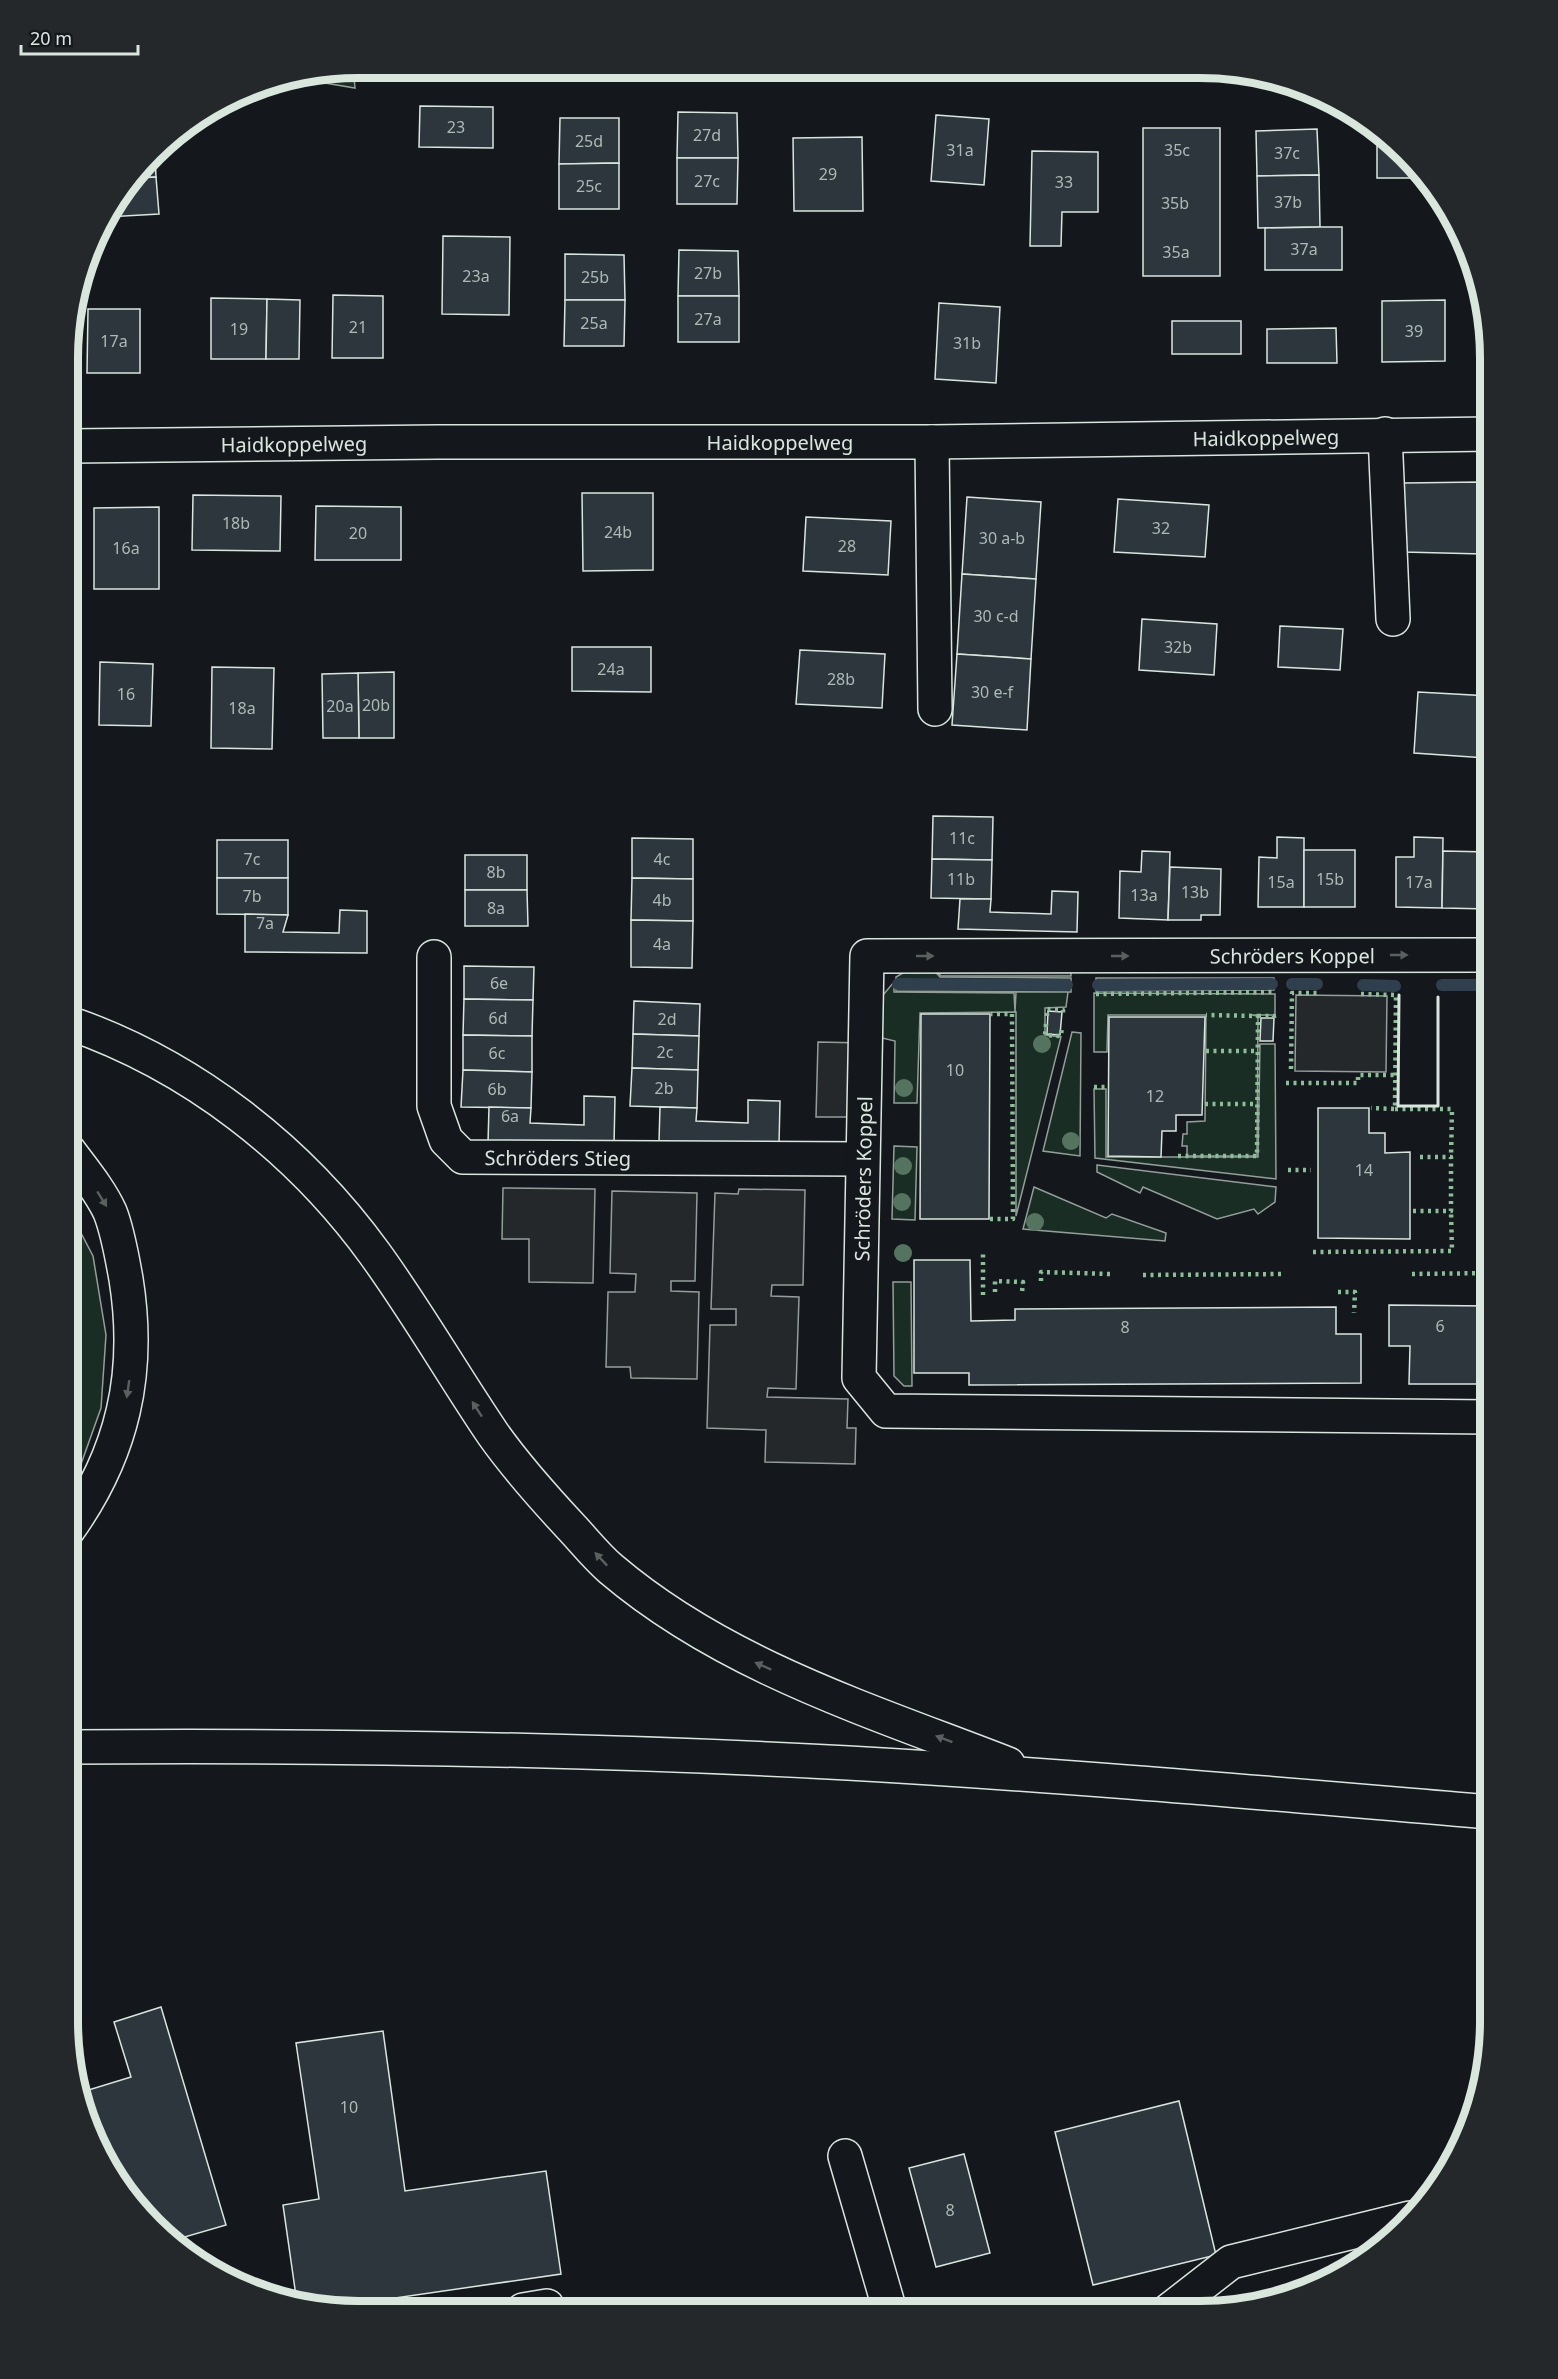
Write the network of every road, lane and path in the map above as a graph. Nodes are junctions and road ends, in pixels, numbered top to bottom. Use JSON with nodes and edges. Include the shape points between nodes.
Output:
{"nodes":[{"id":1,"x":1385,"y":434,"type":"junction"},
{"id":2,"x":1480,"y":434,"type":"edge"},
{"id":3,"x":932,"y":442,"type":"junction"},
{"id":4,"x":78,"y":446,"type":"edge"},
{"id":5,"x":1393,"y":619,"type":"dead end"},
{"id":6,"x":935,"y":709,"type":"dead end"},
{"id":7,"x":1480,"y":955,"type":"edge"},
{"id":8,"x":434,"y":957,"type":"dead end"},
{"id":9,"x":78,"y":1027,"type":"edge"},
{"id":10,"x":862,"y":1159,"type":"junction"},
{"id":11,"x":78,"y":1164,"type":"edge"},
{"id":12,"x":1480,"y":1417,"type":"edge"},
{"id":13,"x":78,"y":1513,"type":"edge"},
{"id":14,"x":78,"y":1748,"type":"edge"},
{"id":15,"x":1038,"y":1775,"type":"junction"},
{"id":16,"x":1480,"y":1811,"type":"edge"},
{"id":17,"x":845,"y":2156,"type":"dead end"},
{"id":18,"x":1395,"y":2222,"type":"edge"},
{"id":19,"x":887,"y":2301,"type":"edge"},
{"id":20,"x":1181,"y":2301,"type":"edge"}],
"edges":[{"from":1,"to":2,"type":"main road","name":"Haidkoppelweg"},
{"from":1,"to":3,"type":"main road","name":"Haidkoppelweg"},
{"from":1,"to":5,"type":"main road"},
{"from":3,"to":4,"type":"main road","name":"Haidkoppelweg"},
{"from":3,"to":6,"type":"main road"},
{"from":10,"to":7,"type":"main road","name":"Schröders Koppel","one_way":true,"via":[[867,956]]},
{"from":8,"to":10,"type":"main road","name":"Schröders Stieg","via":[[434,1106],[446,1140],[463,1157]]},
{"from":15,"to":9,"type":"main road","one_way":true,"via":[[741,1656],[667,1610],[610,1568],[536,1490],[494,1436],[374,1252],[282,1150],[241,1114],[190,1081],[135,1051]]},
{"from":10,"to":12,"type":"main road","name":"Schröders Koppel","via":[[859,1378],[886,1411]]},
{"from":11,"to":13,"type":"main road","one_way":true,"via":[[110,1212],[131,1309],[132,1361],[124,1416],[106,1467]]},
{"from":14,"to":15,"type":"main road","via":[[432,1748],[844,1763]]},
{"from":15,"to":16,"type":"main road"},
{"from":17,"to":19,"type":"main road"},
{"from":18,"to":20,"type":"main road","via":[[1231,2262]]}]}
